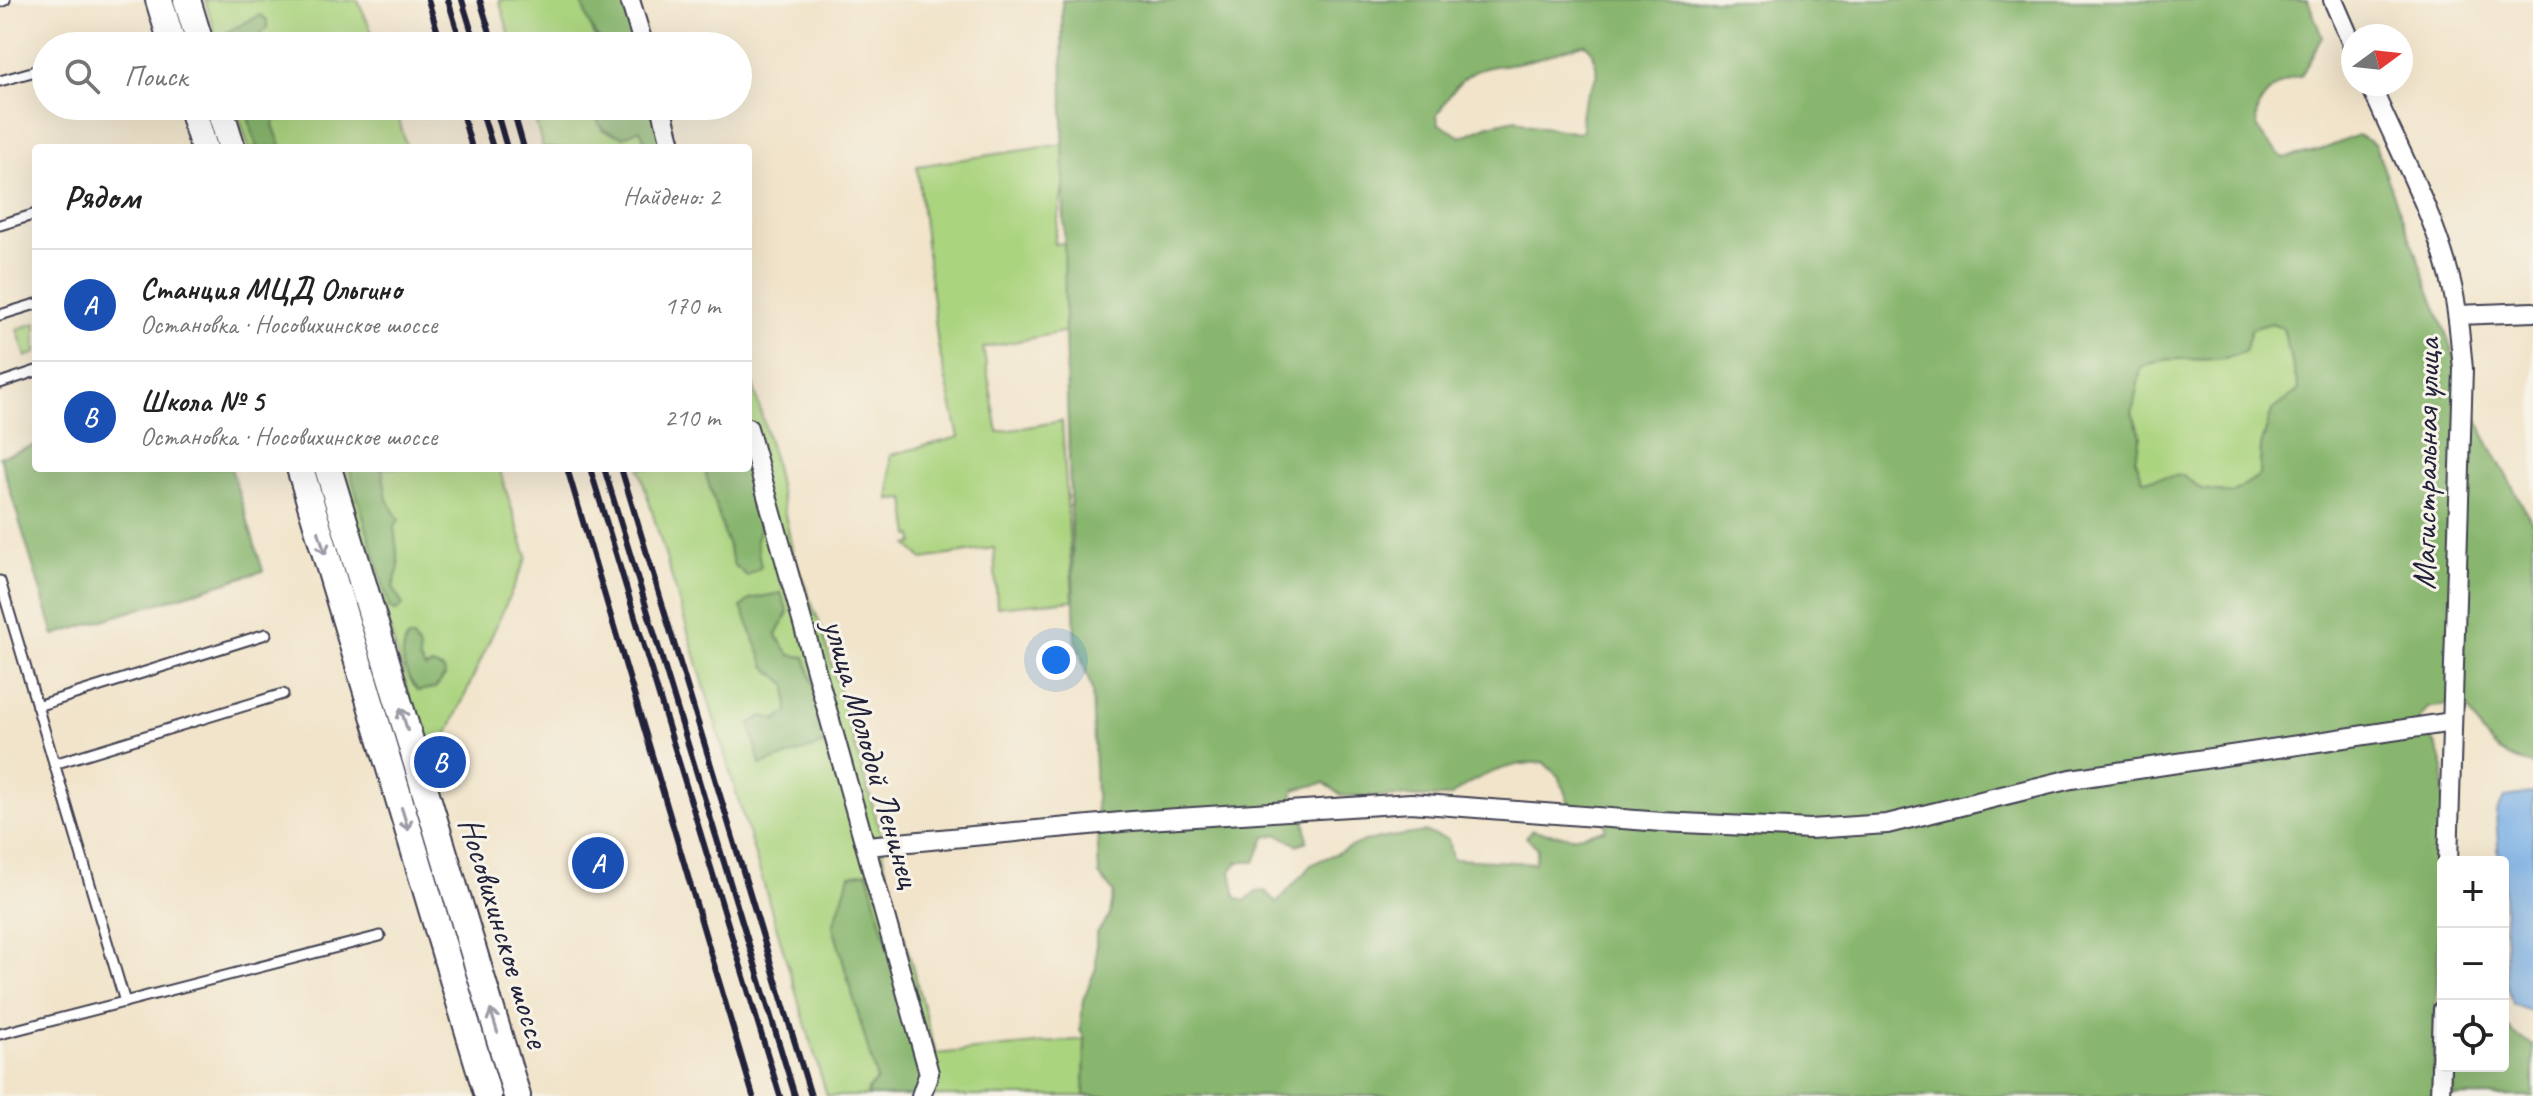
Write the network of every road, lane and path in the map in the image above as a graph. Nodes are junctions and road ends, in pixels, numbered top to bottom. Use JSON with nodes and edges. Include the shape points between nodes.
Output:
{"nodes":[{"id":1,"x":159,"y":0,"type":"edge"},
{"id":2,"x":187,"y":0,"type":"edge"},
{"id":3,"x":630,"y":0,"type":"edge"},
{"id":4,"x":2333,"y":0,"type":"edge"},
{"id":5,"x":2343,"y":24,"type":"edge"},
{"id":6,"x":169,"y":32,"type":"edge"},
{"id":7,"x":197,"y":32,"type":"edge"},
{"id":8,"x":640,"y":32,"type":"edge"},
{"id":9,"x":32,"y":72,"type":"edge"},
{"id":10,"x":0,"y":81,"type":"edge"},
{"id":11,"x":2375,"y":96,"type":"edge"},
{"id":12,"x":195,"y":120,"type":"edge"},
{"id":13,"x":223,"y":120,"type":"edge"},
{"id":14,"x":665,"y":120,"type":"edge"},
{"id":15,"x":203,"y":144,"type":"edge"},
{"id":16,"x":231,"y":144,"type":"edge"},
{"id":17,"x":671,"y":144,"type":"edge"},
{"id":18,"x":32,"y":215,"type":"edge"},
{"id":19,"x":0,"y":225,"type":"edge"},
{"id":20,"x":32,"y":305,"type":"edge"},
{"id":21,"x":2533,"y":312,"type":"edge"},
{"id":22,"x":0,"y":315,"type":"edge"},
{"id":23,"x":2458,"y":315,"type":"junction"},
{"id":24,"x":32,"y":372,"type":"edge"},
{"id":25,"x":0,"y":383,"type":"edge"},
{"id":26,"x":752,"y":442,"type":"edge"},
{"id":27,"x":301,"y":472,"type":"edge"},
{"id":28,"x":329,"y":472,"type":"edge"},
{"id":29,"x":0,"y":581,"type":"edge"},
{"id":30,"x":5,"y":615,"type":"edge"},
{"id":31,"x":266,"y":634,"type":"dead end"},
{"id":32,"x":283,"y":694,"type":"dead end"},
{"id":33,"x":37,"y":706,"type":"junction"},
{"id":34,"x":2452,"y":722,"type":"junction"},
{"id":35,"x":54,"y":764,"type":"junction"},
{"id":36,"x":867,"y":846,"type":"junction"},
{"id":37,"x":2448,"y":856,"type":"edge"},
{"id":38,"x":380,"y":936,"type":"dead end"},
{"id":39,"x":125,"y":1002,"type":"junction"},
{"id":40,"x":0,"y":1034,"type":"edge"},
{"id":41,"x":2441,"y":1072,"type":"edge"},
{"id":42,"x":488,"y":1096,"type":"edge"},
{"id":43,"x":517,"y":1096,"type":"edge"},
{"id":44,"x":921,"y":1096,"type":"edge"},
{"id":45,"x":2440,"y":1096,"type":"edge"}],
"edges":[{"from":1,"to":6,"type":"main road"},
{"from":2,"to":7,"type":"main road"},
{"from":3,"to":8,"type":"street"},
{"from":4,"to":5,"type":"street"},
{"from":9,"to":10,"type":"lane"},
{"from":11,"to":23,"type":"street","name":"Магистральная улица","via":[[2430,222]]},
{"from":12,"to":15,"type":"main road"},
{"from":13,"to":16,"type":"main road"},
{"from":14,"to":17,"type":"street"},
{"from":18,"to":19,"type":"lane"},
{"from":20,"to":22,"type":"lane"},
{"from":21,"to":23,"type":"street"},
{"from":23,"to":34,"type":"street","name":"Магистральная улица","via":[[2463,369]]},
{"from":24,"to":25,"type":"lane"},
{"from":26,"to":36,"type":"street","name":"улица Молодой Ленинец"},
{"from":27,"to":42,"type":"main road","name":"Носовихинское шоссе","one_way":true},
{"from":43,"to":28,"type":"main road","name":"Носовихинское шоссе","one_way":true},
{"from":29,"to":30,"type":"lane"},
{"from":30,"to":33,"type":"lane"},
{"from":31,"to":33,"type":"lane"},
{"from":32,"to":35,"type":"lane"},
{"from":33,"to":35,"type":"lane"},
{"from":34,"to":36,"type":"street","via":[[2071,779],[1887,824],[1810,829],[1692,824],[1411,803],[1132,821]]},
{"from":34,"to":37,"type":"street","name":"Магистральная улица"},
{"from":35,"to":39,"type":"lane"},
{"from":36,"to":44,"type":"street","name":"улица Молодой Ленинец","via":[[929,1073]]},
{"from":38,"to":39,"type":"lane"},
{"from":39,"to":40,"type":"lane"},
{"from":41,"to":45,"type":"street"}]}
